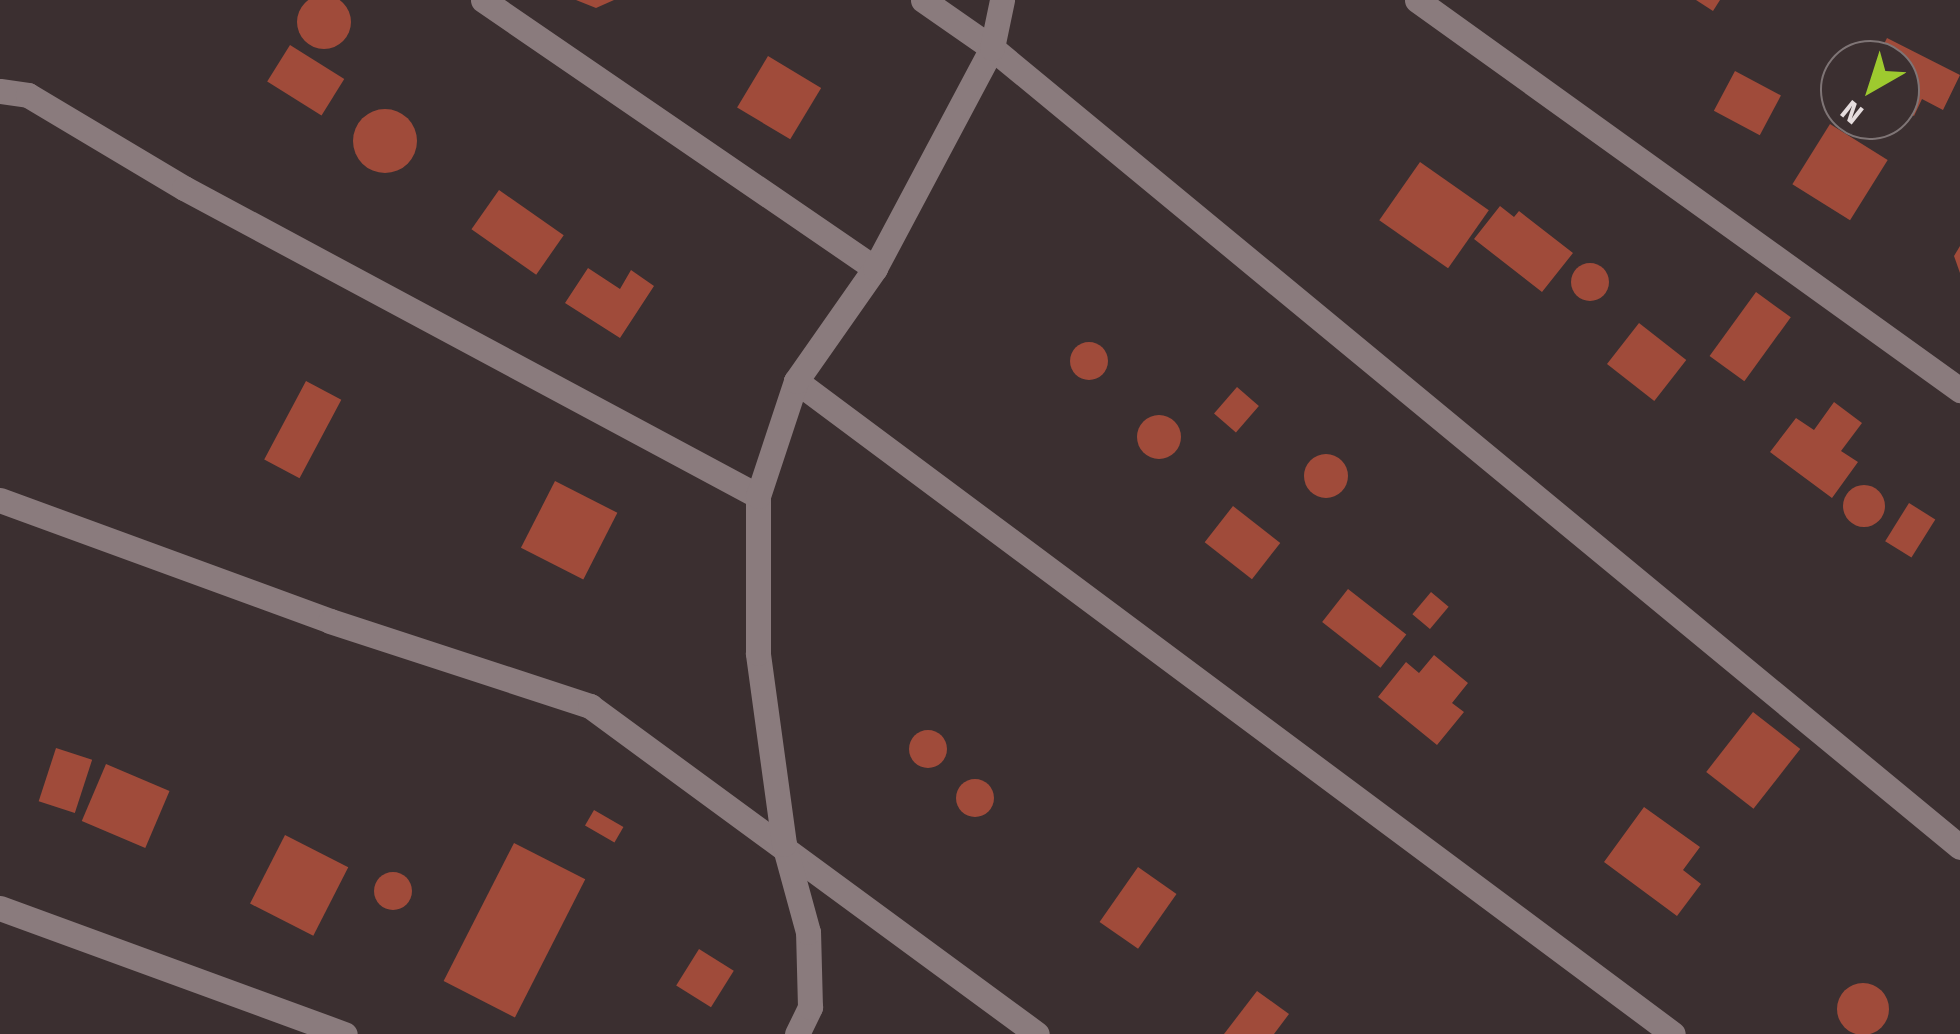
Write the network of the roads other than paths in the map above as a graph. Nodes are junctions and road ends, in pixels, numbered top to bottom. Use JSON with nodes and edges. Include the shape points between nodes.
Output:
{"nodes":[{"id":1,"x":483,"y":0,"type":"edge"},
{"id":2,"x":923,"y":0,"type":"edge"},
{"id":3,"x":1002,"y":0,"type":"edge"},
{"id":4,"x":1417,"y":0,"type":"edge"},
{"id":5,"x":992,"y":48,"type":"junction"},
{"id":6,"x":0,"y":91,"type":"edge"},
{"id":7,"x":874,"y":268,"type":"junction"},
{"id":8,"x":796,"y":382,"type":"junction"},
{"id":9,"x":1960,"y":390,"type":"edge"},
{"id":10,"x":758,"y":496,"type":"junction"},
{"id":11,"x":0,"y":500,"type":"edge"},
{"id":12,"x":784,"y":844,"type":"junction"},
{"id":13,"x":1960,"y":847,"type":"edge"},
{"id":14,"x":0,"y":908,"type":"edge"},
{"id":15,"x":344,"y":1034,"type":"edge"},
{"id":16,"x":797,"y":1034,"type":"edge"},
{"id":17,"x":1037,"y":1034,"type":"edge"},
{"id":18,"x":1673,"y":1034,"type":"edge"}],
"edges":[{"from":1,"to":7,"type":"street"},
{"from":2,"to":5,"type":"street"},
{"from":3,"to":5,"type":"street"},
{"from":4,"to":9,"type":"street"},
{"from":5,"to":7,"type":"street"},
{"from":5,"to":13,"type":"street"},
{"from":6,"to":10,"type":"street","via":[[28,95],[184,188]]},
{"from":7,"to":8,"type":"street"},
{"from":8,"to":10,"type":"street"},
{"from":8,"to":18,"type":"street"},
{"from":10,"to":12,"type":"street","via":[[758,653]]},
{"from":11,"to":12,"type":"street","via":[[330,621],[590,706]]},
{"from":12,"to":16,"type":"street","via":[[808,932],[810,1007]]},
{"from":12,"to":17,"type":"street"},
{"from":14,"to":15,"type":"street"}]}
